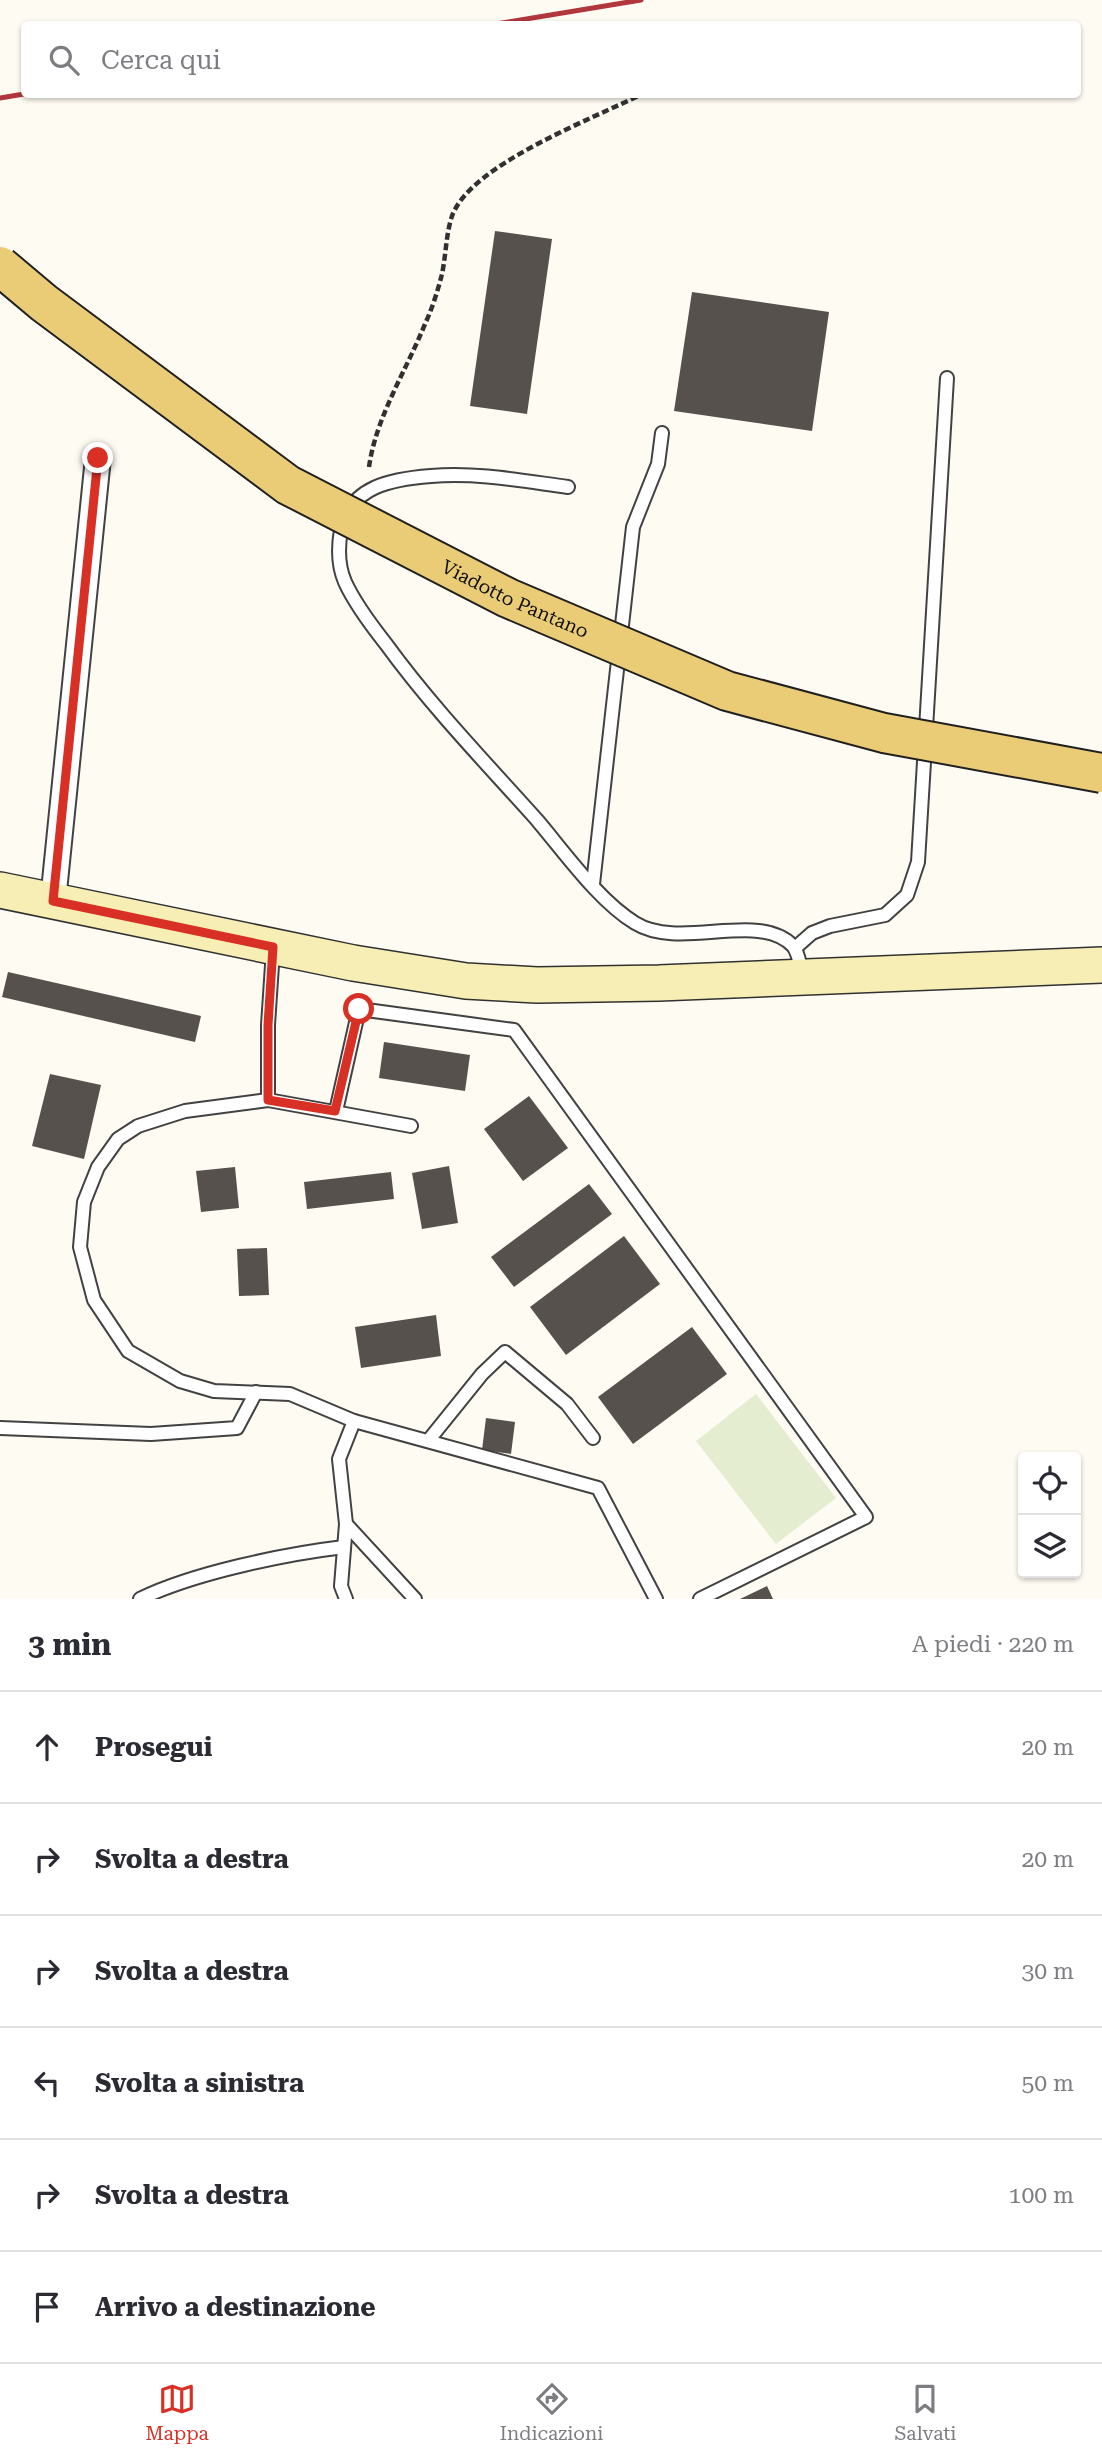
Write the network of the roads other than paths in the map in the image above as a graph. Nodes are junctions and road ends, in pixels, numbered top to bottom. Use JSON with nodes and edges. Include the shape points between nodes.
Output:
{"nodes":[{"id":1,"x":0,"y":266,"type":"edge"},
{"id":2,"x":947,"y":378,"type":"dead end"},
{"id":3,"x":662,"y":433,"type":"dead end"},
{"id":4,"x":98,"y":458,"type":"dead end"},
{"id":5,"x":568,"y":487,"type":"dead end"},
{"id":6,"x":1102,"y":773,"type":"edge"},
{"id":7,"x":593,"y":884,"type":"junction"},
{"id":8,"x":0,"y":890,"type":"edge"},
{"id":9,"x":53,"y":901,"type":"junction"},
{"id":10,"x":273,"y":947,"type":"junction"},
{"id":11,"x":799,"y":962,"type":"junction"},
{"id":12,"x":1102,"y":965,"type":"edge"},
{"id":13,"x":268,"y":1100,"type":"junction"},
{"id":14,"x":335,"y":1111,"type":"junction"},
{"id":15,"x":411,"y":1126,"type":"dead end"},
{"id":16,"x":256,"y":1392,"type":"junction"},
{"id":17,"x":354,"y":1421,"type":"junction"},
{"id":18,"x":0,"y":1428,"type":"edge"},
{"id":19,"x":593,"y":1438,"type":"dead end"},
{"id":20,"x":428,"y":1441,"type":"junction"},
{"id":21,"x":346,"y":1524,"type":"junction"},
{"id":22,"x":344,"y":1548,"type":"junction"},
{"id":23,"x":140,"y":1599,"type":"edge"},
{"id":24,"x":346,"y":1599,"type":"edge"},
{"id":25,"x":415,"y":1599,"type":"edge"},
{"id":26,"x":656,"y":1599,"type":"edge"},
{"id":27,"x":700,"y":1599,"type":"edge"}],
"edges":[{"from":1,"to":6,"type":"main road","name":"Viadotto Pantano","bridge":true,"via":[[288,485],[508,598],[727,691],[884,733]]},
{"from":2,"to":11,"type":"lane","via":[[918,862],[907,895],[885,915],[812,933]]},
{"from":3,"to":7,"type":"lane","via":[[658,464],[633,527]]},
{"from":4,"to":9,"type":"street"},
{"from":5,"to":7,"type":"lane","via":[[488,476],[399,478],[366,490],[344,516],[338,549],[344,581],[409,676]]},
{"from":7,"to":11,"type":"lane","via":[[634,922],[654,933],[767,932],[782,937]]},
{"from":8,"to":9,"type":"main road"},
{"from":9,"to":10,"type":"main road"},
{"from":10,"to":11,"type":"main road","via":[[466,981],[537,985]]},
{"from":10,"to":13,"type":"lane"},
{"from":11,"to":12,"type":"main road"},
{"from":13,"to":14,"type":"lane"},
{"from":13,"to":16,"type":"lane","via":[[186,1111],[138,1126],[118,1139],[84,1202],[80,1247],[94,1300],[128,1352],[180,1381],[214,1391]]},
{"from":14,"to":15,"type":"lane"},
{"from":14,"to":27,"type":"lane","via":[[359,1009],[514,1030],[866,1517]]},
{"from":16,"to":17,"type":"lane","via":[[290,1394]]},
{"from":16,"to":18,"type":"lane","via":[[237,1428],[151,1434]]},
{"from":17,"to":20,"type":"lane"},
{"from":17,"to":21,"type":"lane","via":[[339,1459]]},
{"from":19,"to":20,"type":"lane","via":[[567,1404],[505,1352]]},
{"from":20,"to":26,"type":"lane","via":[[598,1488]]},
{"from":21,"to":22,"type":"lane"},
{"from":21,"to":25,"type":"lane"},
{"from":22,"to":23,"type":"lane","via":[[306,1552],[165,1587]]},
{"from":22,"to":24,"type":"lane","via":[[341,1586]]}]}
